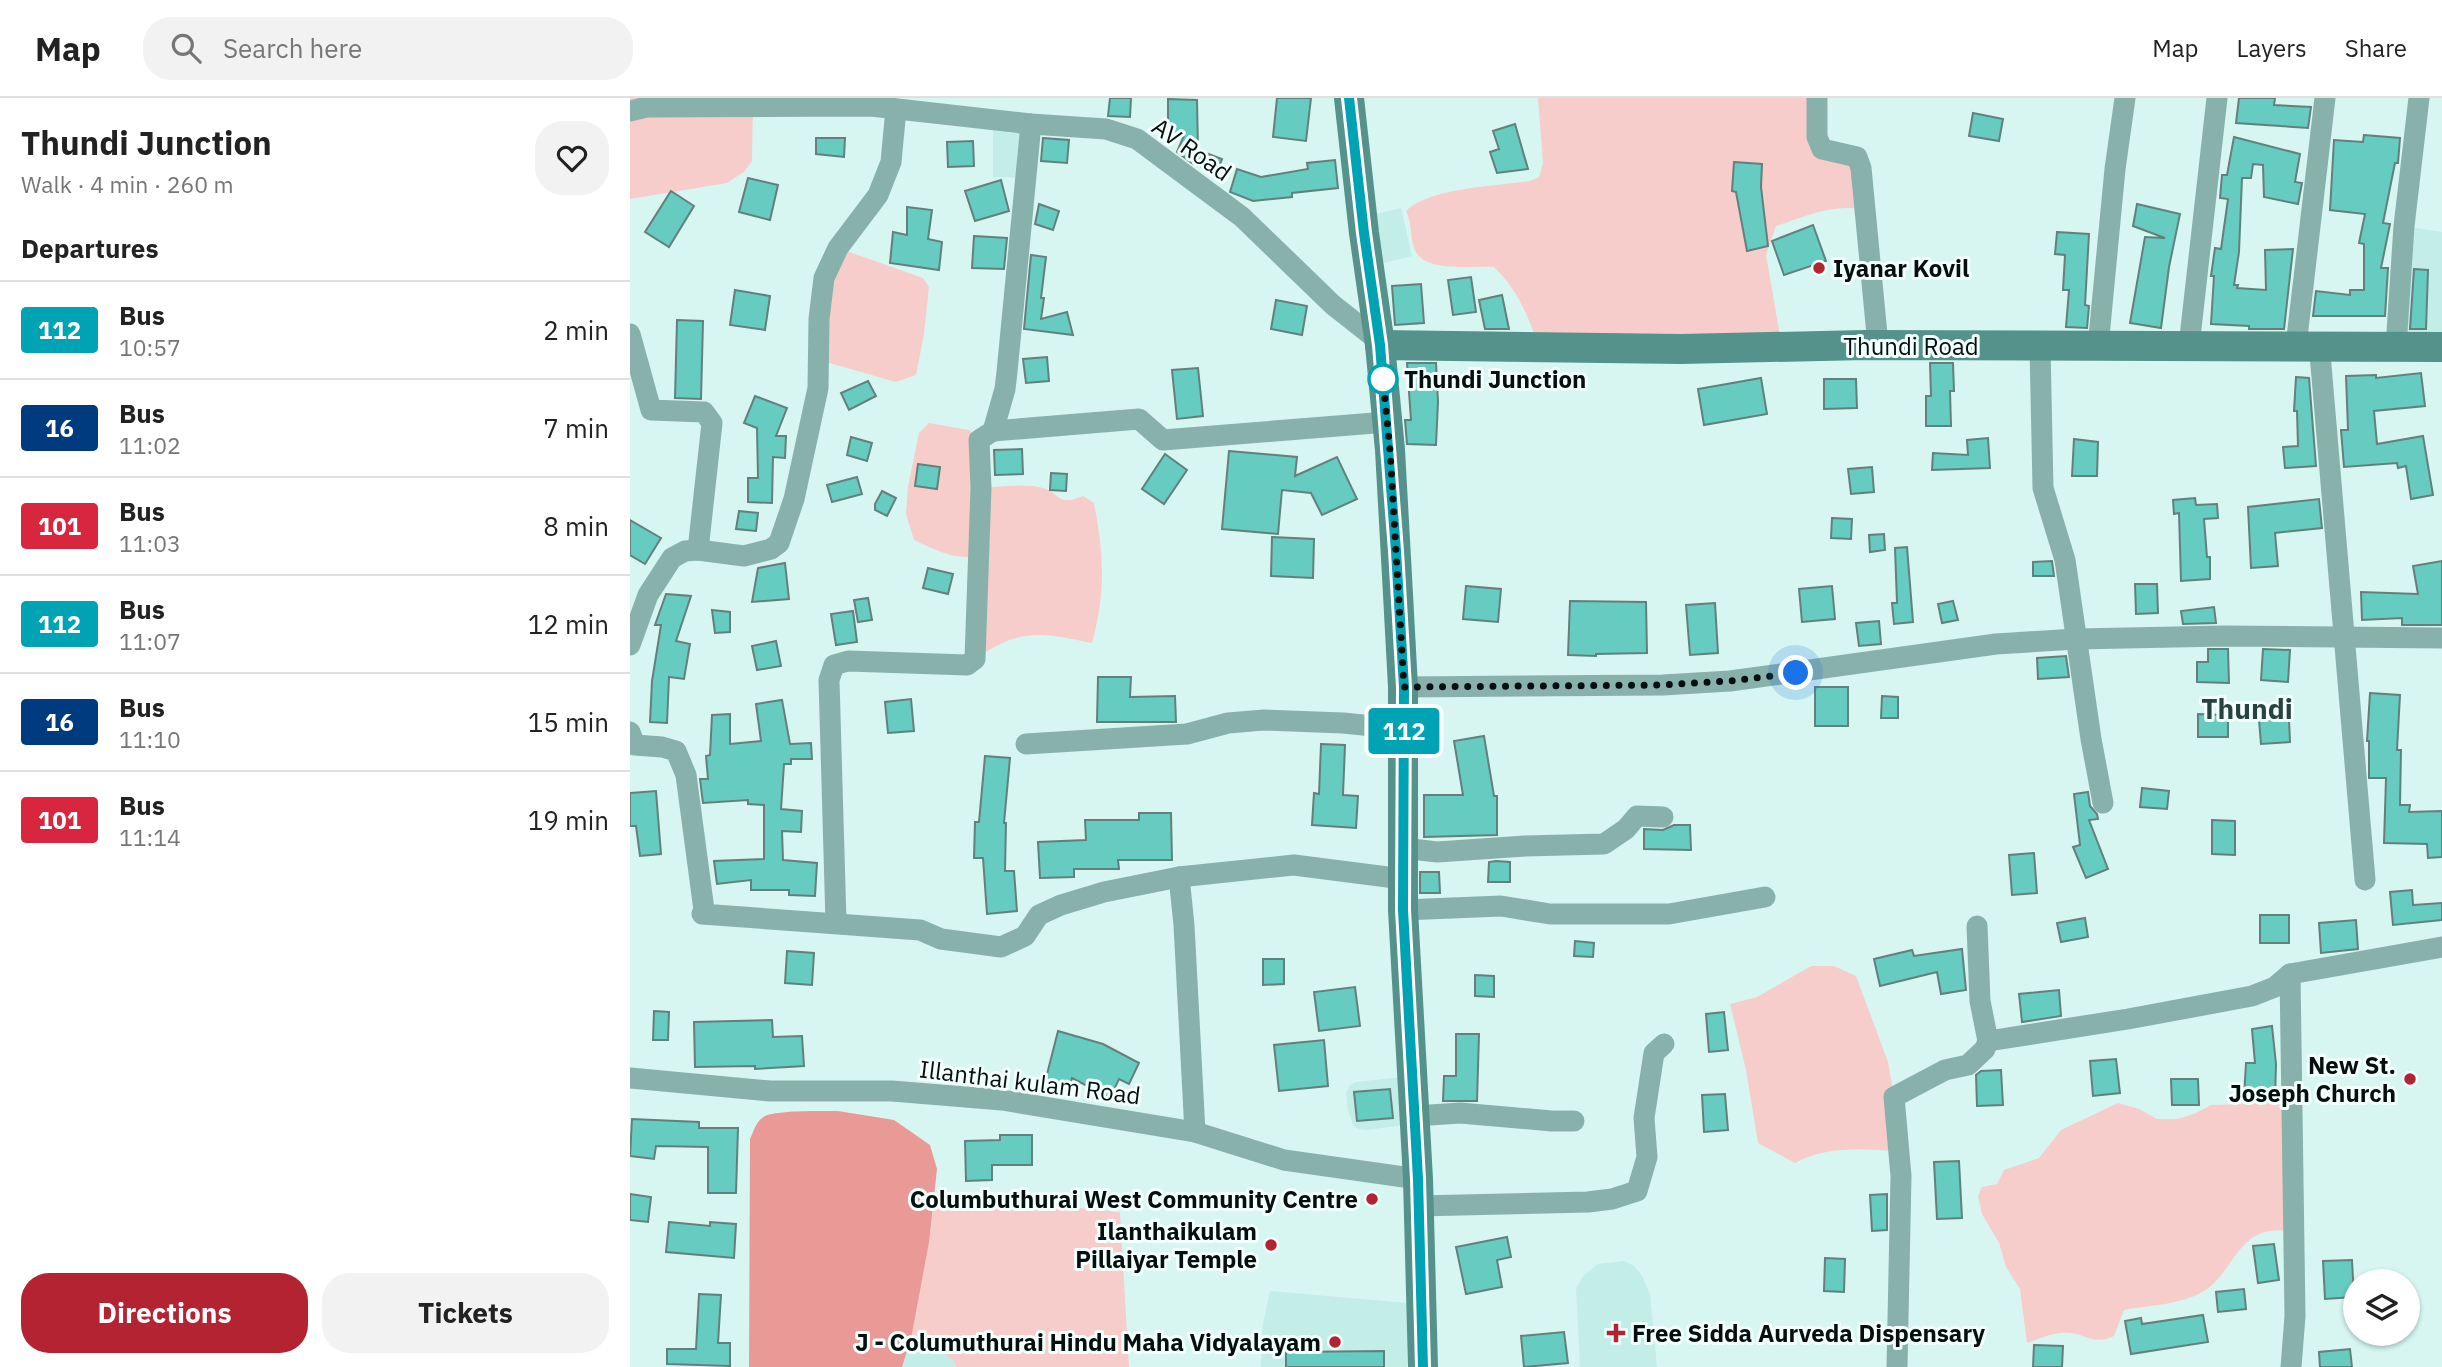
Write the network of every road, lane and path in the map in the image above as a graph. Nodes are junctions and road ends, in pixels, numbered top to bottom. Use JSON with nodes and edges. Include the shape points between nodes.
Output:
{"nodes":[{"id":1,"x":1349,"y":98,"type":"edge"},
{"id":2,"x":1817,"y":98,"type":"edge"},
{"id":3,"x":2125,"y":98,"type":"edge"},
{"id":4,"x":2217,"y":98,"type":"edge"},
{"id":5,"x":2325,"y":98,"type":"edge"},
{"id":6,"x":2419,"y":98,"type":"edge"},
{"id":7,"x":642,"y":105,"type":"edge"},
{"id":8,"x":896,"y":109,"type":"junction"},
{"id":9,"x":1031,"y":124,"type":"junction"},
{"id":10,"x":630,"y":334,"type":"edge"},
{"id":11,"x":1380,"y":343,"type":"junction"},
{"id":12,"x":1878,"y":345,"type":"junction"},
{"id":13,"x":2189,"y":346,"type":"junction"},
{"id":14,"x":2040,"y":347,"type":"junction"},
{"id":15,"x":2396,"y":347,"type":"junction"},
{"id":16,"x":2442,"y":347,"type":"edge"},
{"id":17,"x":2098,"y":348,"type":"junction"},
{"id":18,"x":2308,"y":350,"type":"junction"},
{"id":19,"x":2442,"y":352,"type":"edge"},
{"id":20,"x":1387,"y":422,"type":"junction"},
{"id":21,"x":993,"y":431,"type":"junction"},
{"id":22,"x":698,"y":550,"type":"junction"},
{"id":23,"x":639,"y":595,"type":"edge"},
{"id":24,"x":2345,"y":637,"type":"junction"},
{"id":25,"x":2442,"y":638,"type":"edge"},
{"id":26,"x":2076,"y":639,"type":"junction"},
{"id":27,"x":630,"y":645,"type":"edge"},
{"id":28,"x":1404,"y":687,"type":"junction"},
{"id":29,"x":1404,"y":729,"type":"junction"},
{"id":30,"x":630,"y":733,"type":"edge"},
{"id":31,"x":1026,"y":744,"type":"dead end"},
{"id":32,"x":2103,"y":803,"type":"dead end"},
{"id":33,"x":1663,"y":817,"type":"dead end"},
{"id":34,"x":1403,"y":848,"type":"junction"},
{"id":35,"x":1179,"y":877,"type":"junction"},
{"id":36,"x":1403,"y":879,"type":"junction"},
{"id":37,"x":2365,"y":880,"type":"dead end"},
{"id":38,"x":1765,"y":897,"type":"dead end"},
{"id":39,"x":1403,"y":910,"type":"junction"},
{"id":40,"x":836,"y":922,"type":"junction"},
{"id":41,"x":1977,"y":926,"type":"dead end"},
{"id":42,"x":2442,"y":947,"type":"edge"},
{"id":43,"x":2290,"y":974,"type":"junction"},
{"id":44,"x":1988,"y":1041,"type":"junction"},
{"id":45,"x":1664,"y":1044,"type":"dead end"},
{"id":46,"x":630,"y":1078,"type":"edge"},
{"id":47,"x":1415,"y":1116,"type":"junction"},
{"id":48,"x":1574,"y":1121,"type":"dead end"},
{"id":49,"x":1195,"y":1132,"type":"junction"},
{"id":50,"x":1418,"y":1192,"type":"junction"},
{"id":51,"x":1423,"y":1367,"type":"edge"},
{"id":52,"x":1897,"y":1367,"type":"edge"},
{"id":53,"x":2291,"y":1367,"type":"edge"}],
"edges":[{"from":1,"to":11,"type":"main road"},
{"from":2,"to":12,"type":"street","via":[[1817,137],[1822,149],[1857,157],[1861,168]]},
{"from":3,"to":17,"type":"street"},
{"from":4,"to":13,"type":"street"},
{"from":5,"to":18,"type":"street"},
{"from":6,"to":15,"type":"street"},
{"from":7,"to":8,"type":"street","name":"AV Road"},
{"from":8,"to":9,"type":"street","name":"AV Road"},
{"from":8,"to":22,"type":"street","via":[[891,162],[878,195],[838,248],[824,278],[818,388],[794,499],[779,543],[744,556]]},
{"from":9,"to":11,"type":"street","name":"AV Road","via":[[1106,129],[1137,139],[1242,217],[1333,305]]},
{"from":9,"to":21,"type":"street","via":[[1005,389]]},
{"from":10,"to":22,"type":"street","via":[[651,410],[704,412],[712,423]]},
{"from":11,"to":12,"type":"main road","name":"Thundi Road","via":[[1681,349]]},
{"from":11,"to":20,"type":"main road"},
{"from":12,"to":14,"type":"main road","name":"Thundi Road"},
{"from":13,"to":17,"type":"main road","name":"Thundi Road"},
{"from":13,"to":18,"type":"main road","name":"Thundi Road"},
{"from":14,"to":17,"type":"main road","name":"Thundi Road"},
{"from":14,"to":26,"type":"street","via":[[2043,488],[2066,559]]},
{"from":15,"to":16,"type":"main road","name":"Thundi Road"},
{"from":15,"to":18,"type":"main road","name":"Thundi Road"},
{"from":16,"to":19,"type":"street"},
{"from":18,"to":24,"type":"street"},
{"from":20,"to":21,"type":"street","via":[[1163,440],[1139,419]]},
{"from":20,"to":28,"type":"main road"},
{"from":21,"to":40,"type":"street","via":[[979,440],[975,659],[967,665],[848,660],[834,666],[829,680]]},
{"from":22,"to":23,"type":"street","via":[[672,558]]},
{"from":23,"to":27,"type":"street"},
{"from":24,"to":25,"type":"street"},
{"from":24,"to":26,"type":"street"},
{"from":24,"to":37,"type":"street"},
{"from":26,"to":28,"type":"street","via":[[1996,644],[1730,681]]},
{"from":26,"to":32,"type":"street"},
{"from":28,"to":29,"type":"main road"},
{"from":29,"to":31,"type":"street","via":[[1264,720],[1187,734]]},
{"from":29,"to":34,"type":"main road"},
{"from":30,"to":40,"type":"street","via":[[635,745],[676,751],[686,775],[702,914]]},
{"from":33,"to":34,"type":"street","via":[[1637,816],[1604,844],[1437,852]]},
{"from":34,"to":36,"type":"main road"},
{"from":35,"to":36,"type":"street","via":[[1294,865]]},
{"from":35,"to":40,"type":"street","via":[[1061,905],[1039,915],[1025,936],[1001,947],[940,939],[920,930]]},
{"from":35,"to":49,"type":"street"},
{"from":36,"to":39,"type":"main road"},
{"from":38,"to":39,"type":"street","via":[[1669,914],[1550,914],[1501,906]]},
{"from":39,"to":47,"type":"main road"},
{"from":41,"to":44,"type":"street","via":[[1980,1001]]},
{"from":42,"to":43,"type":"street"},
{"from":43,"to":44,"type":"street","via":[[2275,987],[2252,996]]},
{"from":43,"to":53,"type":"street","via":[[2295,1316]]},
{"from":44,"to":52,"type":"street","via":[[1968,1065],[1945,1070],[1894,1097],[1902,1176]]},
{"from":45,"to":50,"type":"street","name":"Illanthai kulam Road","via":[[1654,1054],[1644,1118],[1647,1157],[1637,1191],[1578,1202],[1453,1203]]},
{"from":46,"to":49,"type":"street","name":"Illanthai kulam Road","via":[[770,1091],[892,1091],[1002,1100]]},
{"from":47,"to":48,"type":"street","via":[[1460,1113]]},
{"from":47,"to":50,"type":"main road"},
{"from":49,"to":50,"type":"street","name":"Illanthai kulam Road","via":[[1283,1160]]},
{"from":50,"to":51,"type":"main road"}]}
